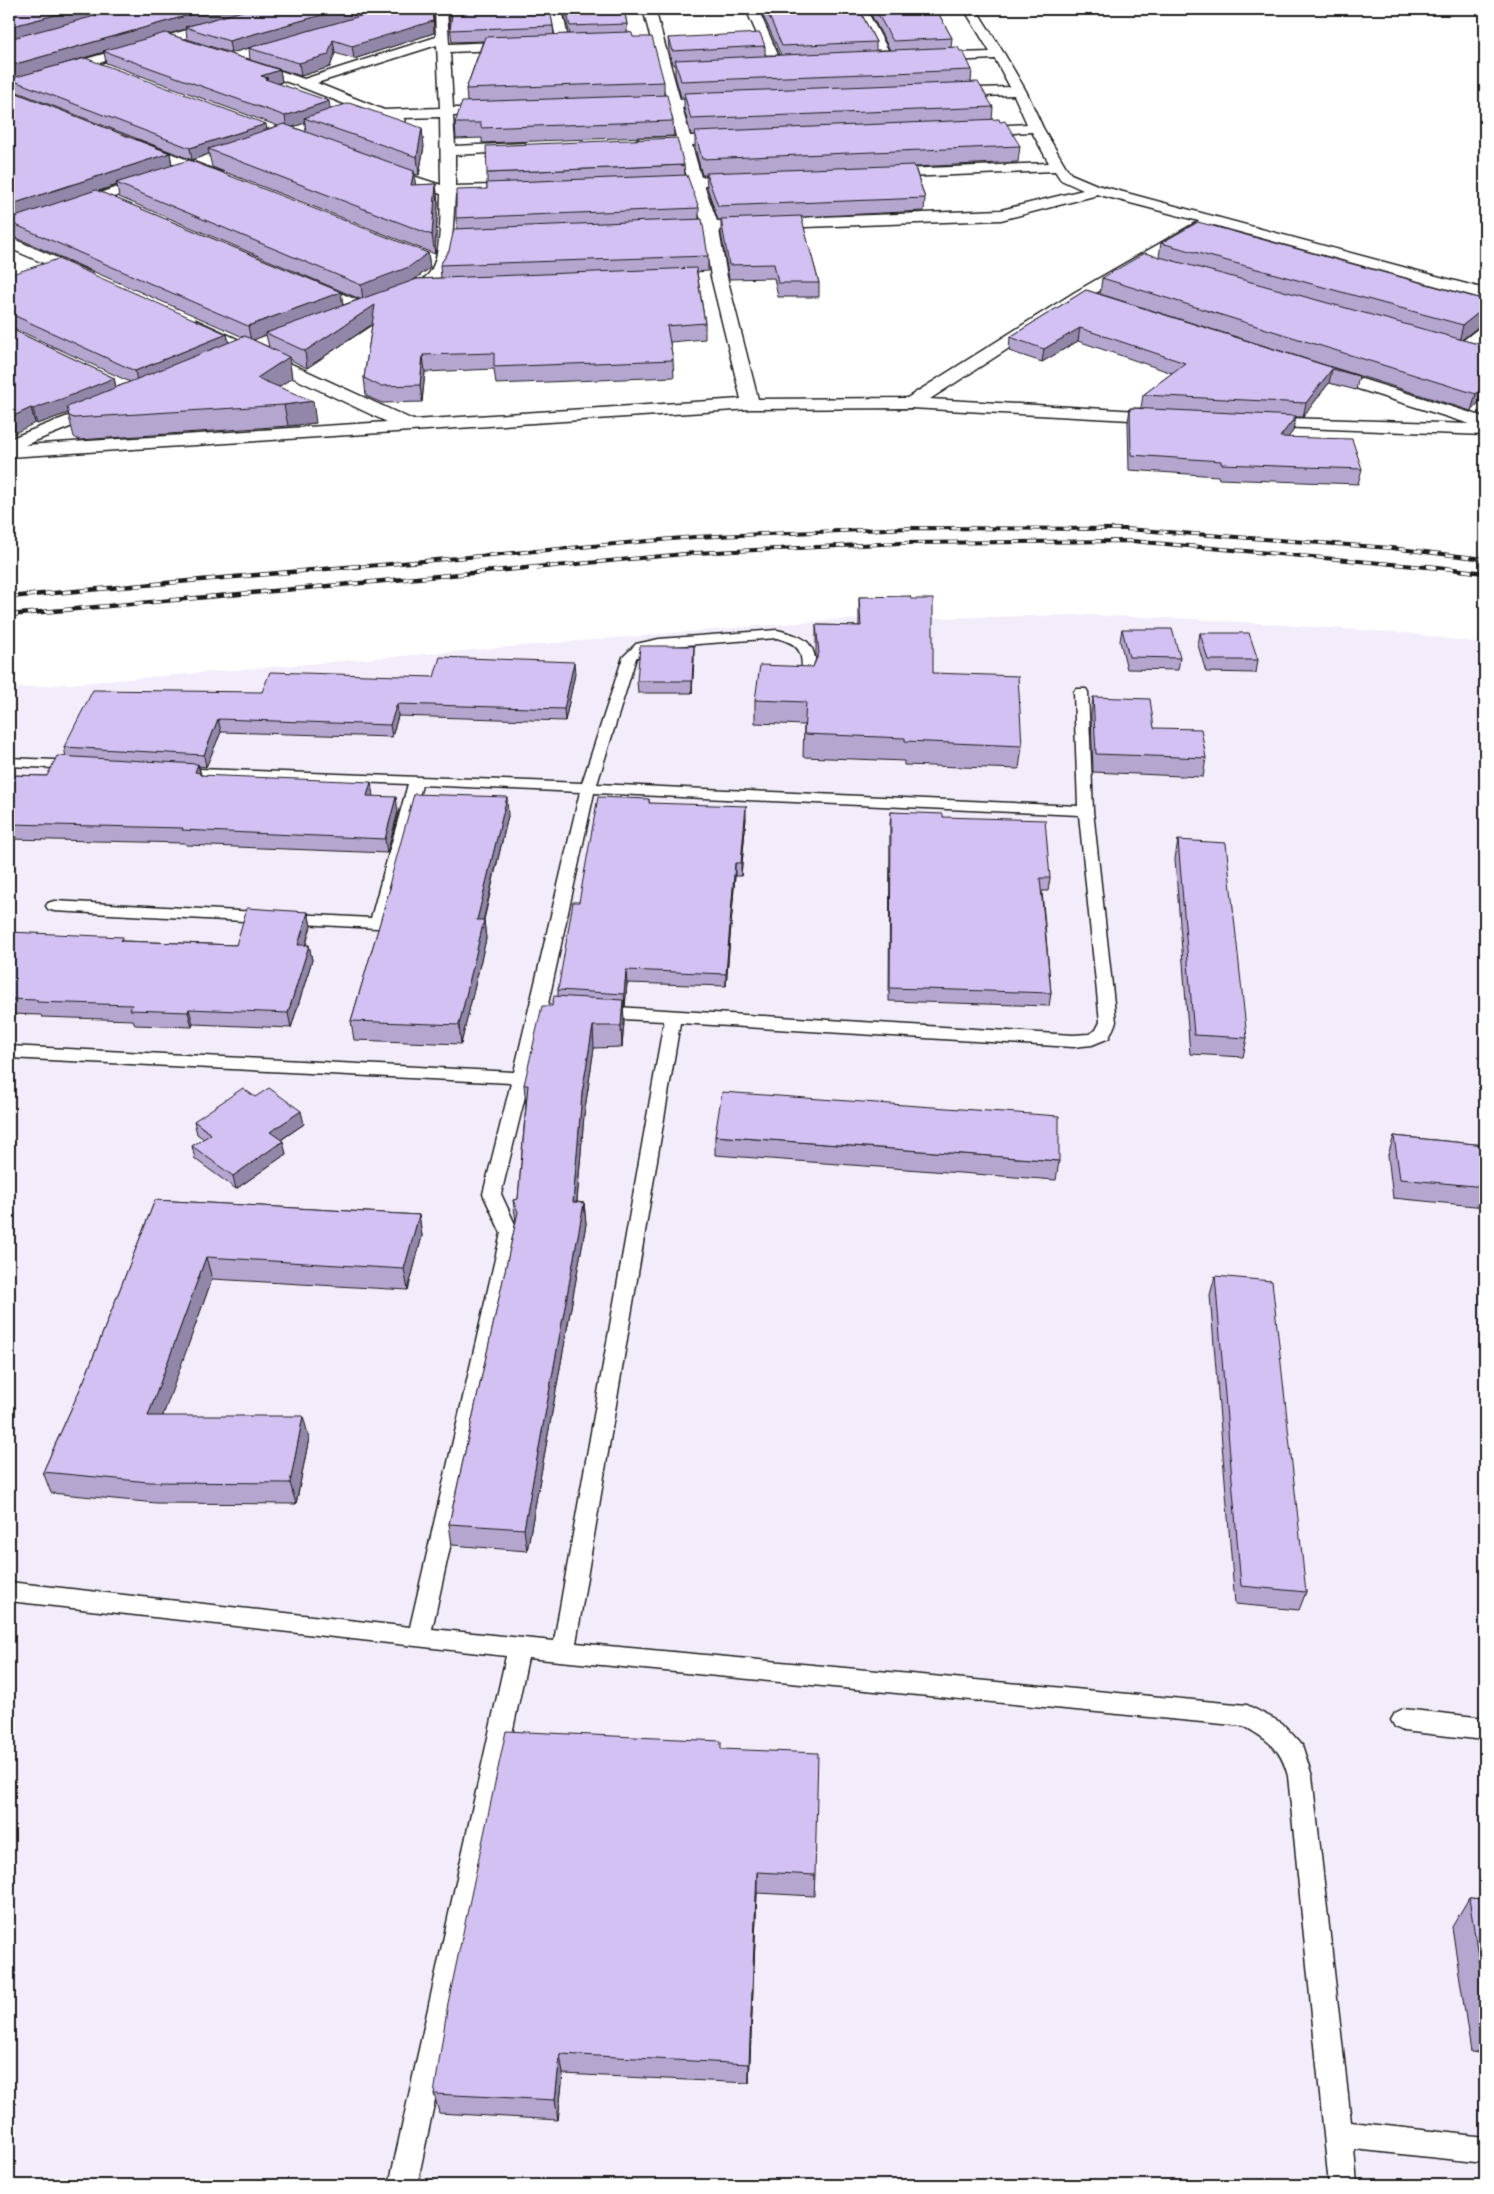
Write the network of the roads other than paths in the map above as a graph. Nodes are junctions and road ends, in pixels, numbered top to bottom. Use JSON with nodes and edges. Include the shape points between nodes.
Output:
{"nodes":[{"id":1,"x":272,"y":9,"type":"edge"},
{"id":2,"x":441,"y":9,"type":"edge"},
{"id":3,"x":556,"y":9,"type":"edge"},
{"id":4,"x":650,"y":9,"type":"edge"},
{"id":5,"x":752,"y":9,"type":"edge"},
{"id":6,"x":860,"y":9,"type":"edge"},
{"id":7,"x":970,"y":9,"type":"edge"},
{"id":8,"x":165,"y":36,"type":"junction"},
{"id":9,"x":639,"y":40,"type":"edge"},
{"id":10,"x":658,"y":40,"type":"junction"},
{"id":11,"x":443,"y":43,"type":"junction"},
{"id":12,"x":563,"y":43,"type":"edge"},
{"id":13,"x":533,"y":44,"type":"edge"},
{"id":14,"x":195,"y":48,"type":"edge"},
{"id":15,"x":250,"y":53,"type":"edge"},
{"id":16,"x":999,"y":55,"type":"junction"},
{"id":17,"x":915,"y":58,"type":"edge"},
{"id":18,"x":850,"y":61,"type":"edge"},
{"id":19,"x":89,"y":63,"type":"junction"},
{"id":20,"x":758,"y":65,"type":"edge"},
{"id":21,"x":107,"y":70,"type":"edge"},
{"id":22,"x":304,"y":83,"type":"junction"},
{"id":23,"x":9,"y":85,"type":"edge"},
{"id":24,"x":1020,"y":91,"type":"junction"},
{"id":25,"x":930,"y":94,"type":"edge"},
{"id":26,"x":732,"y":102,"type":"edge"},
{"id":27,"x":673,"y":104,"type":"junction"},
{"id":28,"x":623,"y":106,"type":"edge"},
{"id":29,"x":375,"y":112,"type":"junction"},
{"id":30,"x":475,"y":112,"type":"edge"},
{"id":31,"x":445,"y":113,"type":"junction"},
{"id":32,"x":350,"y":115,"type":"edge"},
{"id":33,"x":419,"y":128,"type":"edge"},
{"id":34,"x":1036,"y":128,"type":"junction"},
{"id":35,"x":958,"y":131,"type":"edge"},
{"id":36,"x":120,"y":138,"type":"edge"},
{"id":37,"x":742,"y":138,"type":"edge"},
{"id":38,"x":444,"y":141,"type":"junction"},
{"id":39,"x":684,"y":141,"type":"junction"},
{"id":40,"x":625,"y":143,"type":"edge"},
{"id":41,"x":537,"y":147,"type":"edge"},
{"id":42,"x":212,"y":160,"type":"edge"},
{"id":43,"x":368,"y":165,"type":"edge"},
{"id":44,"x":194,"y":166,"type":"junction"},
{"id":45,"x":1059,"y":167,"type":"junction"},
{"id":46,"x":862,"y":175,"type":"edge"},
{"id":47,"x":764,"y":179,"type":"edge"},
{"id":48,"x":231,"y":181,"type":"edge"},
{"id":49,"x":694,"y":181,"type":"junction"},
{"id":50,"x":635,"y":184,"type":"edge"},
{"id":51,"x":507,"y":188,"type":"edge"},
{"id":52,"x":1092,"y":188,"type":"junction"},
{"id":53,"x":447,"y":191,"type":"junction"},
{"id":54,"x":100,"y":197,"type":"junction"},
{"id":55,"x":118,"y":205,"type":"edge"},
{"id":56,"x":54,"y":212,"type":"edge"},
{"id":57,"x":1212,"y":220,"type":"junction"},
{"id":58,"x":711,"y":226,"type":"junction"},
{"id":59,"x":652,"y":229,"type":"edge"},
{"id":60,"x":9,"y":242,"type":"edge"},
{"id":61,"x":423,"y":257,"type":"edge"},
{"id":62,"x":1140,"y":260,"type":"junction"},
{"id":63,"x":442,"y":264,"type":"junction"},
{"id":64,"x":1159,"y":266,"type":"edge"},
{"id":65,"x":291,"y":277,"type":"edge"},
{"id":66,"x":719,"y":277,"type":"junction"},
{"id":67,"x":700,"y":278,"type":"edge"},
{"id":68,"x":98,"y":282,"type":"edge"},
{"id":69,"x":446,"y":287,"type":"edge"},
{"id":70,"x":416,"y":288,"type":"junction"},
{"id":71,"x":1485,"y":294,"type":"edge"},
{"id":72,"x":1081,"y":295,"type":"junction"},
{"id":73,"x":1100,"y":301,"type":"edge"},
{"id":74,"x":363,"y":308,"type":"junction"},
{"id":75,"x":346,"y":314,"type":"edge"},
{"id":76,"x":178,"y":318,"type":"edge"},
{"id":77,"x":1485,"y":332,"type":"edge"},
{"id":78,"x":267,"y":343,"type":"edge"},
{"id":79,"x":1443,"y":345,"type":"edge"},
{"id":80,"x":250,"y":350,"type":"junction"},
{"id":81,"x":232,"y":356,"type":"edge"},
{"id":82,"x":1305,"y":366,"type":"edge"},
{"id":83,"x":119,"y":401,"type":"edge"},
{"id":84,"x":911,"y":403,"type":"junction"},
{"id":85,"x":751,"y":404,"type":"junction"},
{"id":86,"x":1182,"y":418,"type":"edge"},
{"id":87,"x":1240,"y":422,"type":"edge"},
{"id":88,"x":1485,"y":424,"type":"edge"},
{"id":89,"x":411,"y":427,"type":"junction"},
{"id":90,"x":1485,"y":430,"type":"edge"},
{"id":91,"x":15,"y":447,"type":"edge"},
{"id":92,"x":809,"y":680,"type":"edge"},
{"id":93,"x":1081,"y":692,"type":"dead end"},
{"id":94,"x":9,"y":762,"type":"edge"},
{"id":95,"x":88,"y":766,"type":"edge"},
{"id":96,"x":158,"y":770,"type":"edge"},
{"id":97,"x":416,"y":780,"type":"junction"},
{"id":98,"x":588,"y":788,"type":"junction"},
{"id":99,"x":1086,"y":811,"type":"junction"},
{"id":100,"x":54,"y":906,"type":"dead end"},
{"id":101,"x":538,"y":1008,"type":"junction"},
{"id":102,"x":673,"y":1016,"type":"junction"},
{"id":103,"x":9,"y":1052,"type":"edge"},
{"id":104,"x":521,"y":1078,"type":"junction"},
{"id":105,"x":9,"y":1592,"type":"edge"},
{"id":106,"x":420,"y":1638,"type":"junction"},
{"id":107,"x":519,"y":1648,"type":"junction"},
{"id":108,"x":563,"y":1652,"type":"junction"},
{"id":109,"x":1403,"y":1720,"type":"dead end"},
{"id":110,"x":1485,"y":1729,"type":"edge"},
{"id":111,"x":1340,"y":2134,"type":"junction"},
{"id":112,"x":1485,"y":2150,"type":"edge"},
{"id":113,"x":403,"y":2185,"type":"edge"},
{"id":114,"x":1343,"y":2185,"type":"edge"}],
"edges":[{"from":1,"to":8,"type":"street"},
{"from":2,"to":11,"type":"street"},
{"from":3,"to":12,"type":"street"},
{"from":4,"to":10,"type":"street"},
{"from":5,"to":20,"type":"street","via":[[781,64]]},
{"from":6,"to":18,"type":"street","via":[[892,59]]},
{"from":7,"to":16,"type":"street"},
{"from":8,"to":14,"type":"street"},
{"from":8,"to":19,"type":"street"},
{"from":9,"to":10,"type":"street"},
{"from":10,"to":27,"type":"street","via":[[670,69]]},
{"from":11,"to":13,"type":"street"},
{"from":11,"to":22,"type":"street"},
{"from":11,"to":31,"type":"street"},
{"from":15,"to":22,"type":"street","via":[[232,58]]},
{"from":16,"to":17,"type":"street"},
{"from":16,"to":24,"type":"street"},
{"from":19,"to":21,"type":"street"},
{"from":19,"to":23,"type":"street"},
{"from":22,"to":29,"type":"street"},
{"from":24,"to":25,"type":"street"},
{"from":24,"to":34,"type":"street"},
{"from":26,"to":27,"type":"street"},
{"from":27,"to":28,"type":"street"},
{"from":27,"to":39,"type":"street"},
{"from":29,"to":31,"type":"street"},
{"from":29,"to":32,"type":"street"},
{"from":29,"to":33,"type":"street"},
{"from":30,"to":31,"type":"street"},
{"from":31,"to":38,"type":"street"},
{"from":34,"to":35,"type":"street"},
{"from":34,"to":45,"type":"street"},
{"from":36,"to":44,"type":"street"},
{"from":37,"to":39,"type":"street"},
{"from":38,"to":41,"type":"street"},
{"from":38,"to":53,"type":"street"},
{"from":39,"to":40,"type":"street"},
{"from":39,"to":49,"type":"street"},
{"from":42,"to":44,"type":"street"},
{"from":43,"to":53,"type":"street"},
{"from":44,"to":48,"type":"street"},
{"from":44,"to":54,"type":"street"},
{"from":45,"to":46,"type":"street"},
{"from":45,"to":52,"type":"street","via":[[1066,177]]},
{"from":47,"to":49,"type":"street"},
{"from":49,"to":50,"type":"street"},
{"from":49,"to":58,"type":"street"},
{"from":51,"to":53,"type":"street"},
{"from":52,"to":57,"type":"street"},
{"from":52,"to":58,"type":"street","via":[[1079,197],[1001,214]]},
{"from":53,"to":63,"type":"street","via":[[452,238]]},
{"from":54,"to":55,"type":"street"},
{"from":54,"to":56,"type":"street"},
{"from":57,"to":62,"type":"street"},
{"from":57,"to":71,"type":"street"},
{"from":58,"to":59,"type":"street"},
{"from":58,"to":66,"type":"street"},
{"from":60,"to":68,"type":"street"},
{"from":61,"to":63,"type":"street"},
{"from":62,"to":64,"type":"street"},
{"from":62,"to":72,"type":"street"},
{"from":63,"to":70,"type":"street","via":[[436,274]]},
{"from":65,"to":74,"type":"street"},
{"from":66,"to":67,"type":"street"},
{"from":66,"to":85,"type":"street"},
{"from":69,"to":70,"type":"street"},
{"from":70,"to":74,"type":"street"},
{"from":72,"to":73,"type":"street"},
{"from":72,"to":84,"type":"street"},
{"from":74,"to":75,"type":"street"},
{"from":76,"to":80,"type":"street"},
{"from":77,"to":79,"type":"street","via":[[1470,352]]},
{"from":78,"to":80,"type":"street"},
{"from":80,"to":81,"type":"street"},
{"from":80,"to":89,"type":"street"},
{"from":82,"to":88,"type":"street"},
{"from":83,"to":91,"type":"street"},
{"from":84,"to":85,"type":"street"},
{"from":84,"to":86,"type":"street"},
{"from":85,"to":89,"type":"street"},
{"from":87,"to":90,"type":"street"},
{"from":89,"to":91,"type":"street"},
{"from":92,"to":98,"type":"lane","via":[[809,652],[805,643],[793,637],[777,634],[641,647],[630,657]]},
{"from":93,"to":99,"type":"lane"},
{"from":94,"to":95,"type":"lane"},
{"from":96,"to":97,"type":"lane","via":[[247,776]]},
{"from":97,"to":98,"type":"lane"},
{"from":97,"to":100,"type":"lane","via":[[377,923]]},
{"from":98,"to":99,"type":"lane"},
{"from":98,"to":101,"type":"lane"},
{"from":99,"to":102,"type":"lane","via":[[1108,1022],[1103,1034],[1073,1041]]},
{"from":101,"to":102,"type":"lane"},
{"from":101,"to":104,"type":"lane"},
{"from":102,"to":108,"type":"lane"},
{"from":103,"to":104,"type":"lane"},
{"from":104,"to":106,"type":"lane","via":[[492,1194],[510,1233]]},
{"from":105,"to":106,"type":"lane"},
{"from":106,"to":107,"type":"lane"},
{"from":107,"to":108,"type":"lane"},
{"from":107,"to":113,"type":"lane"},
{"from":108,"to":111,"type":"lane","via":[[1247,1716],[1274,1732],[1294,1753],[1300,1776]]},
{"from":109,"to":110,"type":"lane"},
{"from":111,"to":112,"type":"lane"},
{"from":111,"to":114,"type":"lane"}]}
